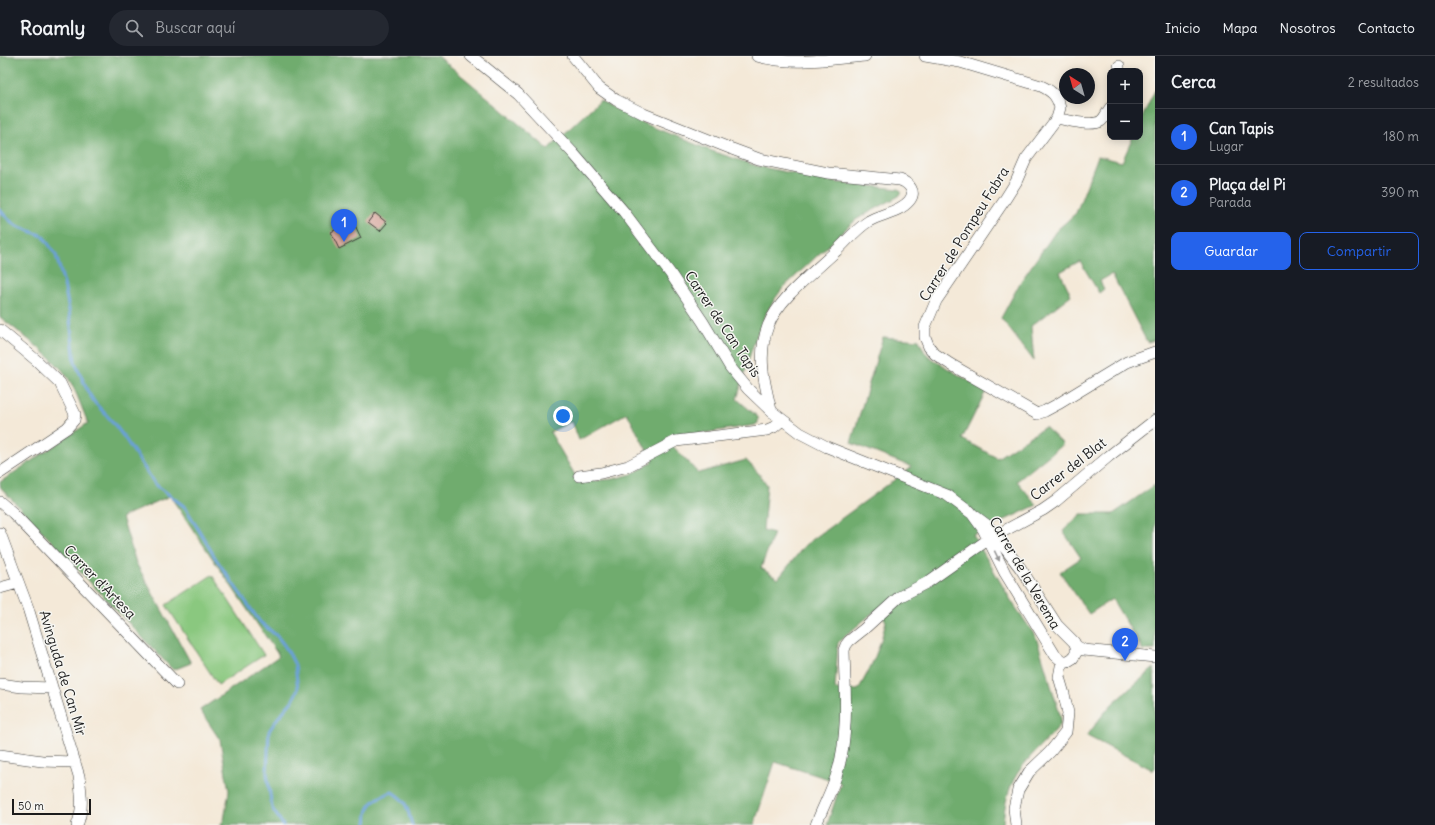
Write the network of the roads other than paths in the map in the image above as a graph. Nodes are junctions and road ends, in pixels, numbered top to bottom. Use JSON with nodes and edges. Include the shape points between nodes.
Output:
{"nodes":[{"id":1,"x":471,"y":56,"type":"edge"},
{"id":2,"x":573,"y":56,"type":"edge"},
{"id":3,"x":757,"y":56,"type":"edge"},
{"id":4,"x":865,"y":56,"type":"edge"},
{"id":5,"x":925,"y":56,"type":"edge"},
{"id":6,"x":1107,"y":112,"type":"edge"},
{"id":7,"x":1057,"y":118,"type":"junction"},
{"id":8,"x":1,"y":332,"type":"edge"},
{"id":9,"x":1155,"y":352,"type":"edge"},
{"id":10,"x":771,"y":411,"type":"junction"},
{"id":11,"x":782,"y":420,"type":"junction"},
{"id":12,"x":1155,"y":420,"type":"edge"},
{"id":13,"x":0,"y":473,"type":"edge"},
{"id":14,"x":579,"y":476,"type":"dead end"},
{"id":15,"x":0,"y":502,"type":"edge"},
{"id":16,"x":0,"y":534,"type":"edge"},
{"id":17,"x":992,"y":538,"type":"junction"},
{"id":18,"x":18,"y":583,"type":"junction"},
{"id":19,"x":0,"y":588,"type":"edge"},
{"id":20,"x":1073,"y":643,"type":"junction"},
{"id":21,"x":1054,"y":651,"type":"junction"},
{"id":22,"x":1155,"y":657,"type":"edge"},
{"id":23,"x":1062,"y":660,"type":"junction"},
{"id":24,"x":0,"y":684,"type":"edge"},
{"id":25,"x":177,"y":684,"type":"dead end"},
{"id":26,"x":52,"y":688,"type":"junction"},
{"id":27,"x":0,"y":755,"type":"edge"},
{"id":28,"x":75,"y":762,"type":"junction"},
{"id":29,"x":77,"y":825,"type":"edge"},
{"id":30,"x":816,"y":825,"type":"edge"},
{"id":31,"x":1016,"y":825,"type":"edge"}],
"edges":[{"from":1,"to":10,"type":"street","name":"Carrer de Can Tapis","via":[[518,94],[624,212],[670,273],[730,367]]},
{"from":2,"to":10,"type":"street","via":[[599,88],[616,100],[644,114],[732,149],[759,158],[828,173],[900,180],[910,187],[912,197],[909,201],[860,228],[797,288],[774,314],[768,325],[762,352]]},
{"from":3,"to":4,"type":"street","via":[[778,60],[803,60]]},
{"from":5,"to":7,"type":"street","via":[[960,62],[1050,90],[1060,108]]},
{"from":6,"to":7,"type":"street","via":[[1098,123]]},
{"from":7,"to":9,"type":"street","name":"Carrer de Pompeu Fabra","via":[[1026,159],[1016,182],[936,301],[925,327],[925,338],[935,354],[1037,414],[1127,362]]},
{"from":8,"to":13,"type":"street","via":[[60,383],[71,406],[74,420],[67,428]]},
{"from":10,"to":11,"type":"street","name":"Carrer de Can Tapis"},
{"from":11,"to":14,"type":"street","via":[[767,430],[676,441],[628,466]]},
{"from":11,"to":17,"type":"street","name":"Carrer de Can Tapis","via":[[827,447],[947,494],[987,526]]},
{"from":12,"to":17,"type":"street","name":"Carrer del Blat","via":[[1056,501]]},
{"from":15,"to":25,"type":"street","name":"Carrer d'Artesa"},
{"from":16,"to":18,"type":"street","name":"Avinguda de Can Mir"},
{"from":17,"to":20,"type":"street","name":"Carrer de Can Tapis","via":[[1021,569],[1057,625]]},
{"from":17,"to":21,"type":"street","name":"Carrer de la Verema","one_way":true,"via":[[1005,573]]},
{"from":17,"to":30,"type":"street","name":"Carrer del Blat","via":[[928,582],[899,597],[846,645],[842,754],[836,779]]},
{"from":18,"to":19,"type":"street"},
{"from":18,"to":26,"type":"street","name":"Avinguda de Can Mir"},
{"from":20,"to":21,"type":"street","via":[[1064,638],[1058,640],[1054,645]]},
{"from":20,"to":22,"type":"street","via":[[1084,650]]},
{"from":20,"to":23,"type":"street","via":[[1076,653],[1073,658],[1068,661]]},
{"from":21,"to":23,"type":"street","via":[[1058,659]]},
{"from":23,"to":31,"type":"street","via":[[1059,677],[1068,713],[1066,732],[1029,772],[1018,790],[1014,808]]},
{"from":24,"to":26,"type":"street"},
{"from":26,"to":28,"type":"street","name":"Avinguda de Can Mir"},
{"from":27,"to":28,"type":"street","via":[[42,761]]},
{"from":28,"to":29,"type":"street","name":"Avinguda de Can Mir","via":[[82,796]]}]}
